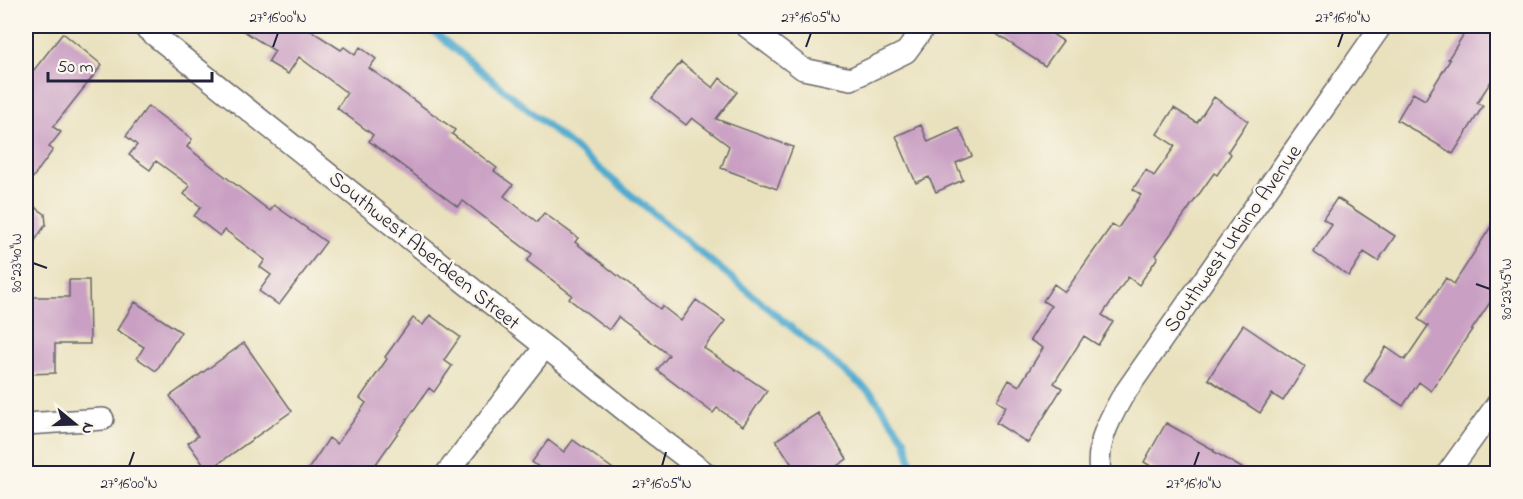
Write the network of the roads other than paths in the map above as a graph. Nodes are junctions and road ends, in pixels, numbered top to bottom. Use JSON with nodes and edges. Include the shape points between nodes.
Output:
{"nodes":[{"id":1,"x":143,"y":26,"type":"edge"},
{"id":2,"x":746,"y":26,"type":"edge"},
{"id":3,"x":925,"y":26,"type":"edge"},
{"id":4,"x":1381,"y":26,"type":"edge"},
{"id":5,"x":545,"y":347,"type":"junction"},
{"id":6,"x":1497,"y":403,"type":"edge"},
{"id":7,"x":103,"y":419,"type":"dead end"},
{"id":8,"x":26,"y":424,"type":"edge"},
{"id":9,"x":1099,"y":465,"type":"edge"},
{"id":10,"x":446,"y":474,"type":"edge"},
{"id":11,"x":707,"y":474,"type":"edge"},
{"id":12,"x":1447,"y":474,"type":"edge"}],
"edges":[{"from":1,"to":5,"type":"street","name":"Southwest Aberdeen Street"},
{"from":2,"to":3,"type":"street","via":[[803,69],[850,79],[906,52]]},
{"from":4,"to":9,"type":"street","name":"Southwest Urbino Avenue","via":[[1122,397],[1101,440]]},
{"from":5,"to":10,"type":"street"},
{"from":5,"to":11,"type":"street","name":"Southwest Aberdeen Street"},
{"from":6,"to":12,"type":"street"},
{"from":7,"to":8,"type":"street"}]}
